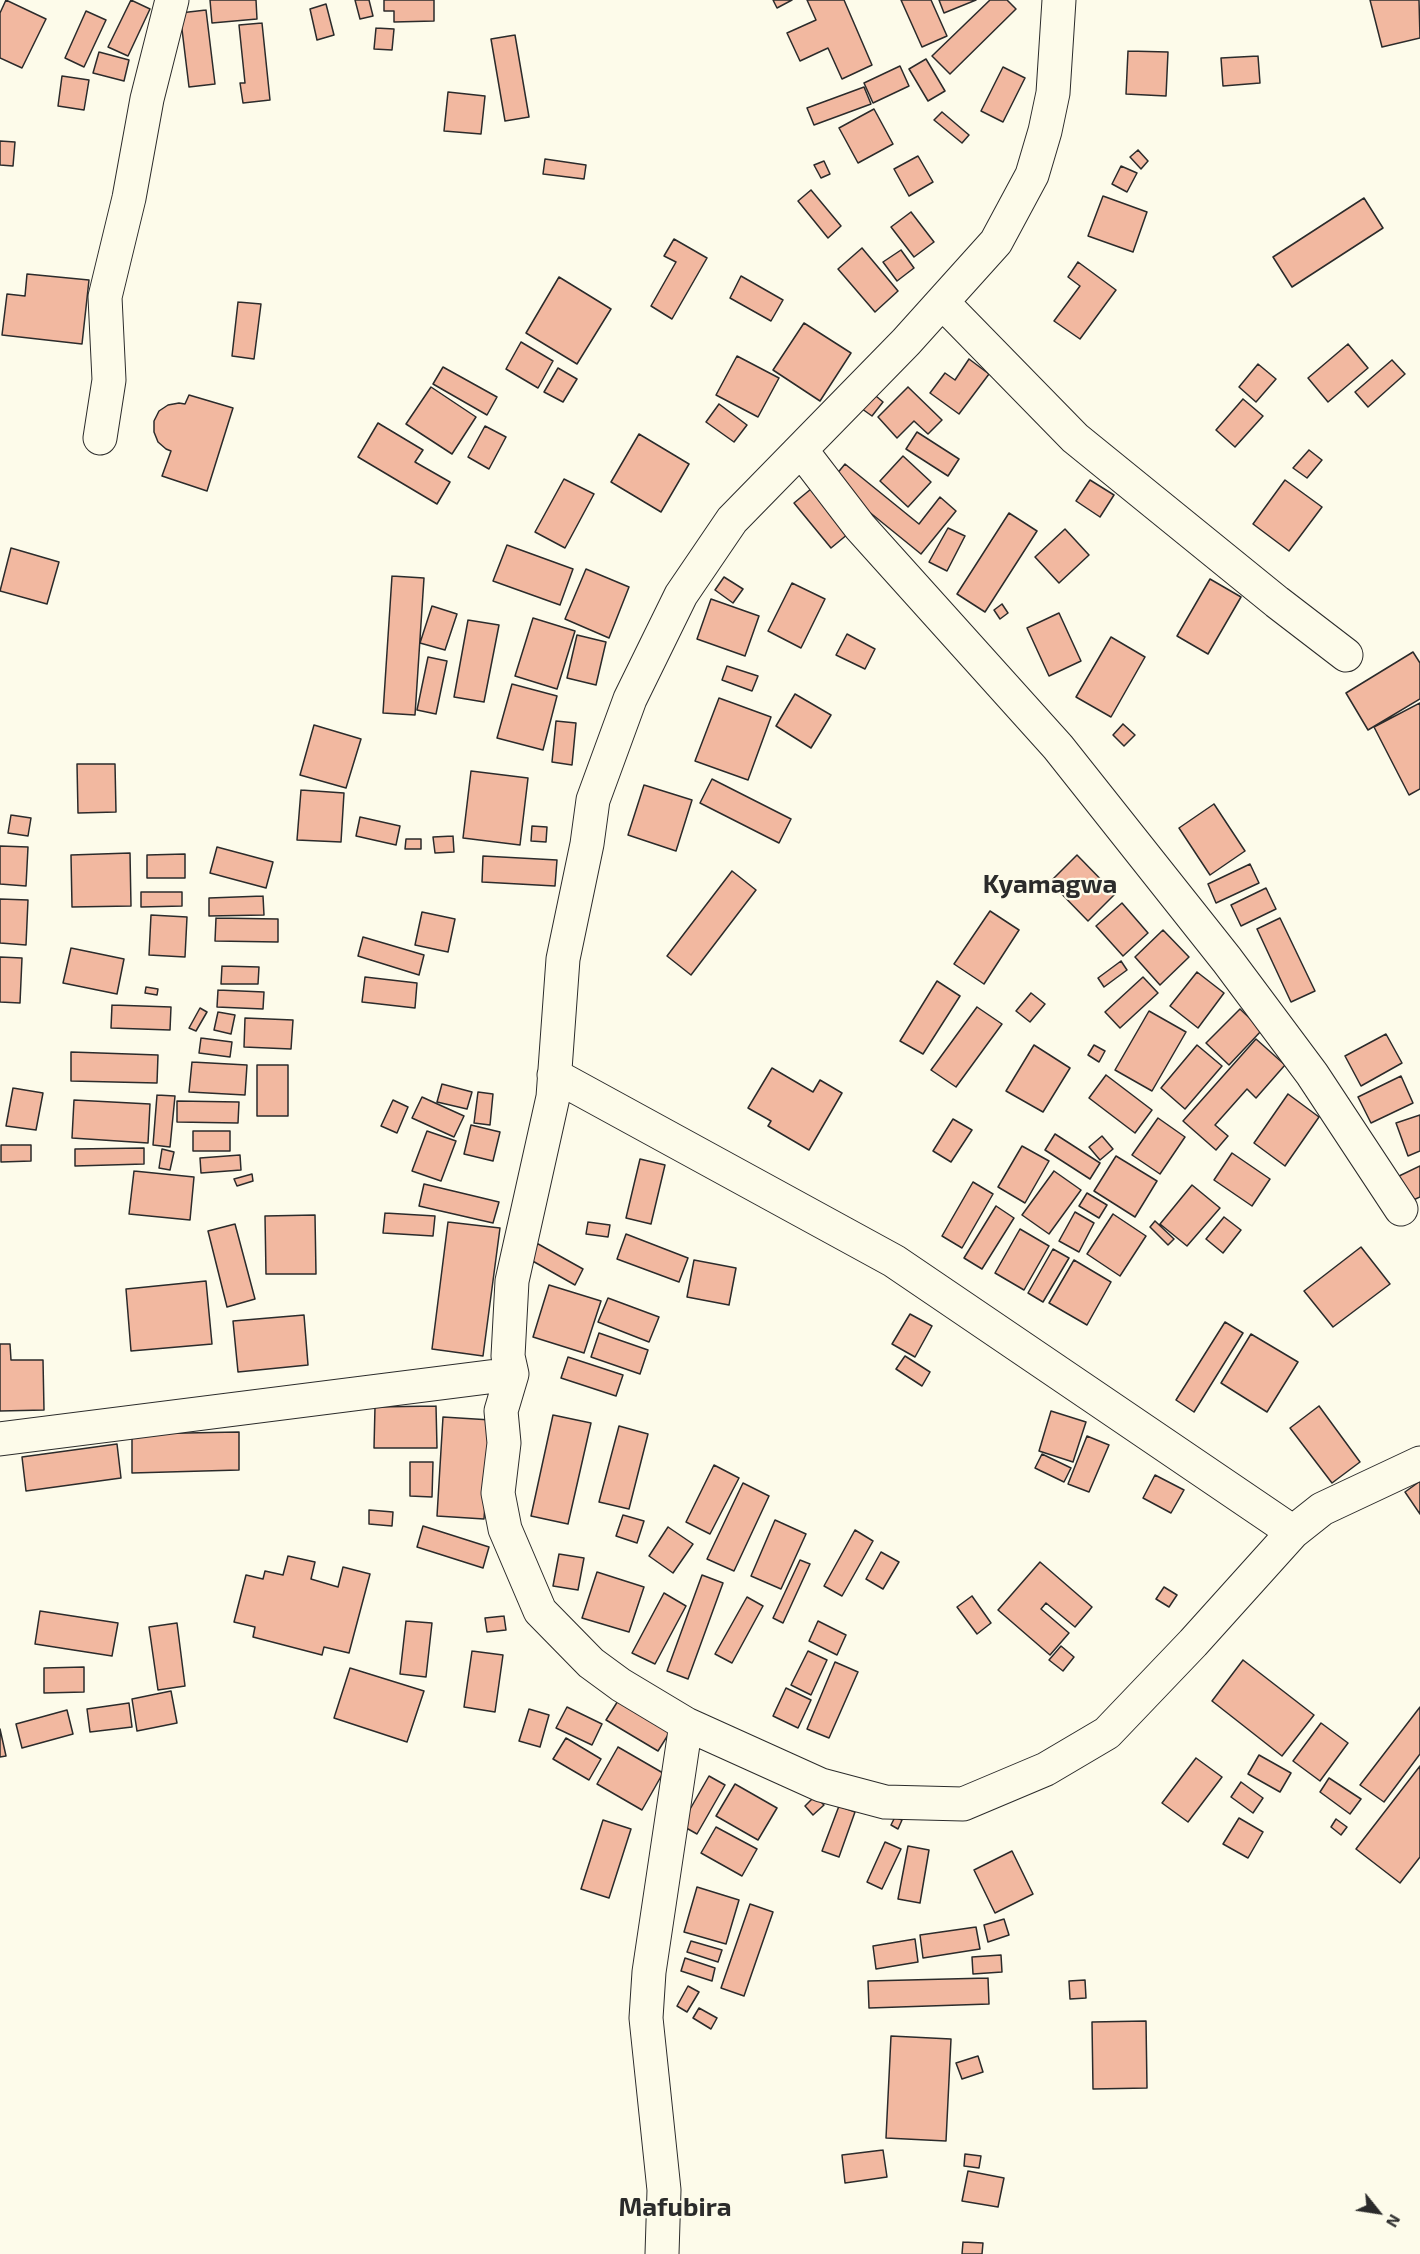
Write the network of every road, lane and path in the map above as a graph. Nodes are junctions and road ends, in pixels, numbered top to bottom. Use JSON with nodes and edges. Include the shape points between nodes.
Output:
{"nodes":[{"id":1,"x":172,"y":0,"type":"edge"},
{"id":2,"x":1059,"y":0,"type":"edge"},
{"id":3,"x":942,"y":303,"type":"junction"},
{"id":4,"x":100,"y":438,"type":"dead end"},
{"id":5,"x":801,"y":450,"type":"junction"},
{"id":6,"x":1346,"y":655,"type":"dead end"},
{"id":7,"x":554,"y":1075,"type":"junction"},
{"id":8,"x":1401,"y":1209,"type":"dead end"},
{"id":9,"x":512,"y":1374,"type":"junction"},
{"id":10,"x":0,"y":1439,"type":"edge"},
{"id":11,"x":1420,"y":1463,"type":"edge"},
{"id":12,"x":1293,"y":1532,"type":"junction"},
{"id":13,"x":686,"y":1724,"type":"junction"},
{"id":14,"x":662,"y":2254,"type":"edge"}],
"edges":[{"from":1,"to":4,"type":"street","via":[[105,297],[109,380]]},
{"from":2,"to":3,"type":"street","via":[[1053,93],[1032,175],[996,242]]},
{"from":3,"to":5,"type":"street"},
{"from":3,"to":6,"type":"street","via":[[1075,438]]},
{"from":5,"to":7,"type":"street","via":[[732,520],[681,595],[630,699],[593,800],[563,960]]},
{"from":5,"to":8,"type":"street","via":[[860,527],[1058,747],[1227,960],[1312,1074]]},
{"from":7,"to":9,"type":"street","via":[[553,1097],[512,1281],[508,1356]]},
{"from":7,"to":12,"type":"street","via":[[894,1261]]},
{"from":9,"to":10,"type":"street"},
{"from":9,"to":13,"type":"street","via":[[501,1411],[504,1443],[498,1492],[505,1529],[540,1611],[591,1664]]},
{"from":11,"to":12,"type":"street","via":[[1322,1509]]},
{"from":12,"to":13,"type":"street","via":[[1107,1733],[1046,1769],[963,1804],[885,1802],[821,1785]]},
{"from":13,"to":14,"type":"street","via":[[649,1972],[646,2018],[664,2190]]}]}
